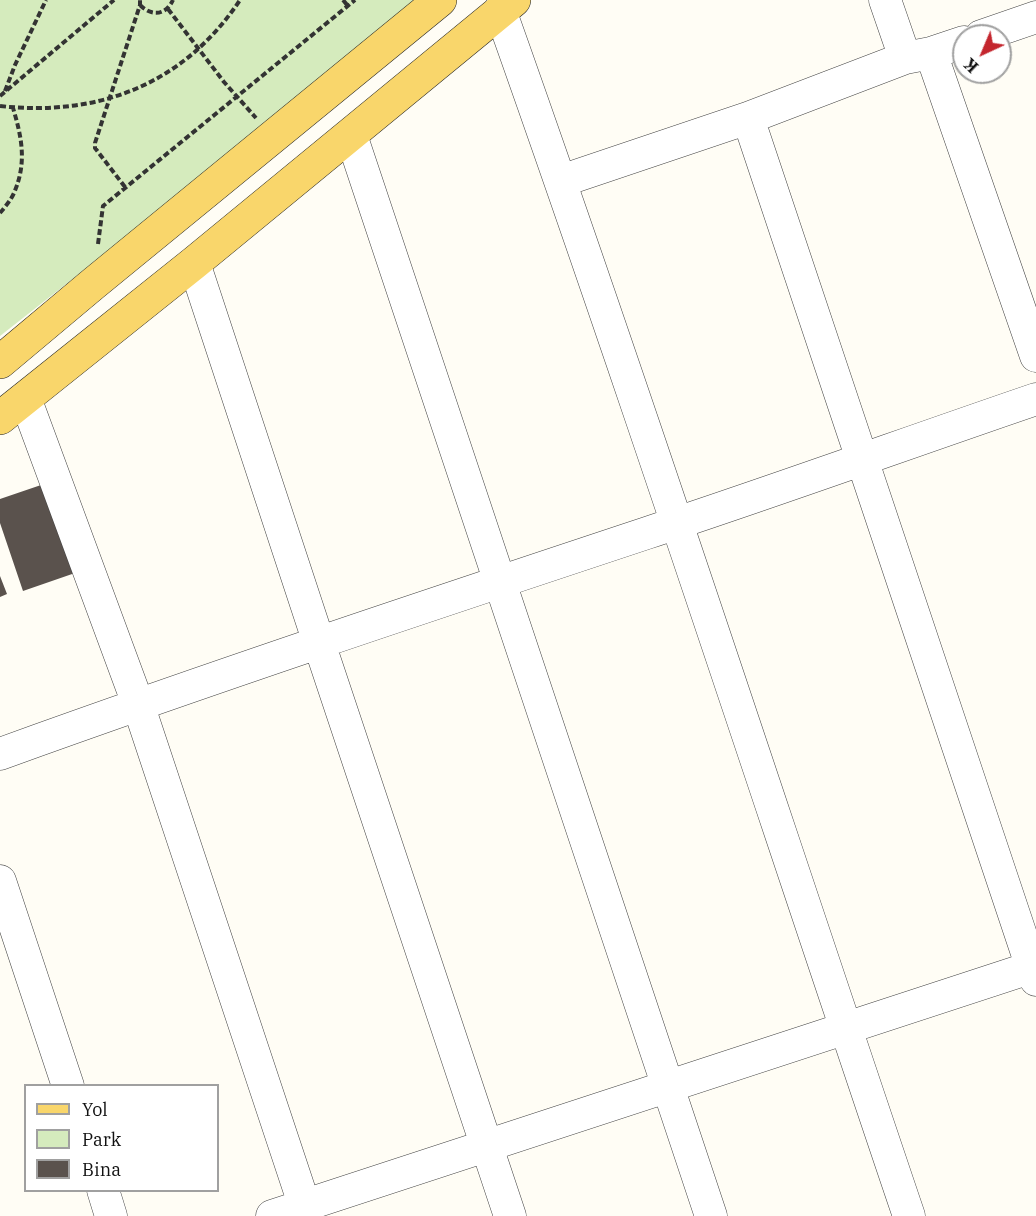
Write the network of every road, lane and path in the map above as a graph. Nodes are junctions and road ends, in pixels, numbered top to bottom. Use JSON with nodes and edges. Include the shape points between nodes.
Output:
{"nodes":[{"id":1,"x":46,"y":0,"type":"edge"},
{"id":2,"x":114,"y":0,"type":"edge"},
{"id":3,"x":173,"y":0,"type":"edge"},
{"id":4,"x":240,"y":0,"type":"edge"},
{"id":5,"x":344,"y":0,"type":"edge"},
{"id":6,"x":355,"y":0,"type":"edge"},
{"id":7,"x":440,"y":0,"type":"edge"},
{"id":8,"x":885,"y":0,"type":"edge"},
{"id":9,"x":140,"y":3,"type":"edge"},
{"id":10,"x":507,"y":5,"type":"edge"},
{"id":11,"x":348,"y":6,"type":"junction"},
{"id":12,"x":168,"y":9,"type":"junction"},
{"id":13,"x":1036,"y":16,"type":"edge"},
{"id":14,"x":1012,"y":25,"type":"edge"},
{"id":15,"x":952,"y":46,"type":"edge"},
{"id":16,"x":198,"y":48,"type":"junction"},
{"id":17,"x":918,"y":56,"type":"junction"},
{"id":18,"x":4,"y":92,"type":"junction"},
{"id":19,"x":0,"y":96,"type":"edge"},
{"id":20,"x":238,"y":97,"type":"junction"},
{"id":21,"x":110,"y":98,"type":"junction"},
{"id":22,"x":0,"y":106,"type":"edge"},
{"id":23,"x":13,"y":108,"type":"junction"},
{"id":24,"x":748,"y":118,"type":"junction"},
{"id":25,"x":259,"y":120,"type":"dead end"},
{"id":26,"x":351,"y":135,"type":"junction"},
{"id":27,"x":561,"y":181,"type":"junction"},
{"id":28,"x":125,"y":187,"type":"junction"},
{"id":29,"x":0,"y":213,"type":"edge"},
{"id":30,"x":195,"y":263,"type":"junction"},
{"id":31,"x":93,"y":284,"type":"junction"},
{"id":32,"x":1036,"y":356,"type":"edge"},
{"id":33,"x":0,"y":362,"type":"edge"},
{"id":34,"x":1036,"y":399,"type":"edge"},
{"id":35,"x":12,"y":408,"type":"edge"},
{"id":36,"x":863,"y":459,"type":"junction"},
{"id":37,"x":678,"y":522,"type":"junction"},
{"id":38,"x":500,"y":581,"type":"junction"},
{"id":39,"x":319,"y":643,"type":"junction"},
{"id":40,"x":138,"y":704,"type":"junction"},
{"id":41,"x":0,"y":754,"type":"edge"},
{"id":42,"x":0,"y":881,"type":"edge"},
{"id":43,"x":1035,"y":971,"type":"edge"},
{"id":44,"x":846,"y":1028,"type":"junction"},
{"id":45,"x":67,"y":1084,"type":"edge"},
{"id":46,"x":668,"y":1086,"type":"junction"},
{"id":47,"x":487,"y":1146,"type":"junction"},
{"id":48,"x":103,"y":1192,"type":"edge"},
{"id":49,"x":307,"y":1211,"type":"edge"},
{"id":50,"x":111,"y":1216,"type":"edge"},
{"id":51,"x":272,"y":1216,"type":"edge"},
{"id":52,"x":510,"y":1216,"type":"edge"},
{"id":53,"x":711,"y":1216,"type":"edge"},
{"id":54,"x":909,"y":1216,"type":"edge"}],
"edges":[{"from":1,"to":18,"type":"path"},
{"from":2,"to":18,"type":"path"},
{"from":3,"to":12,"type":"path"},
{"from":4,"to":16,"type":"path"},
{"from":5,"to":11,"type":"path"},
{"from":6,"to":11,"type":"path"},
{"from":7,"to":31,"type":"main road"},
{"from":8,"to":17,"type":"street"},
{"from":9,"to":12,"type":"path","via":[[150,13]]},
{"from":9,"to":21,"type":"path"},
{"from":10,"to":26,"type":"main road"},
{"from":10,"to":27,"type":"street"},
{"from":11,"to":20,"type":"path"},
{"from":12,"to":16,"type":"path"},
{"from":13,"to":14,"type":"street"},
{"from":15,"to":17,"type":"street"},
{"from":16,"to":20,"type":"path"},
{"from":16,"to":21,"type":"path","via":[[150,83]]},
{"from":17,"to":24,"type":"street"},
{"from":17,"to":32,"type":"street"},
{"from":18,"to":19,"type":"path"},
{"from":20,"to":25,"type":"path"},
{"from":20,"to":28,"type":"path"},
{"from":21,"to":23,"type":"path","via":[[59,108]]},
{"from":21,"to":28,"type":"path","via":[[95,148]]},
{"from":22,"to":23,"type":"path"},
{"from":23,"to":29,"type":"path","via":[[21,133],[22,165],[14,195]]},
{"from":24,"to":27,"type":"street"},
{"from":24,"to":36,"type":"street"},
{"from":26,"to":30,"type":"main road"},
{"from":26,"to":38,"type":"street"},
{"from":27,"to":37,"type":"street"},
{"from":28,"to":31,"type":"path","via":[[103,206]]},
{"from":30,"to":35,"type":"main road"},
{"from":30,"to":39,"type":"street"},
{"from":31,"to":33,"type":"main road"},
{"from":34,"to":36,"type":"street"},
{"from":35,"to":40,"type":"street"},
{"from":36,"to":37,"type":"street"},
{"from":36,"to":43,"type":"street"},
{"from":37,"to":38,"type":"street"},
{"from":37,"to":44,"type":"street"},
{"from":38,"to":39,"type":"street"},
{"from":38,"to":46,"type":"street"},
{"from":39,"to":40,"type":"street"},
{"from":39,"to":47,"type":"street"},
{"from":40,"to":41,"type":"street"},
{"from":40,"to":49,"type":"street"},
{"from":42,"to":45,"type":"street"},
{"from":43,"to":44,"type":"street"},
{"from":44,"to":46,"type":"street"},
{"from":44,"to":54,"type":"street"},
{"from":46,"to":47,"type":"street"},
{"from":46,"to":53,"type":"street"},
{"from":47,"to":49,"type":"street"},
{"from":47,"to":52,"type":"street"},
{"from":48,"to":50,"type":"street"},
{"from":49,"to":51,"type":"street"}]}
